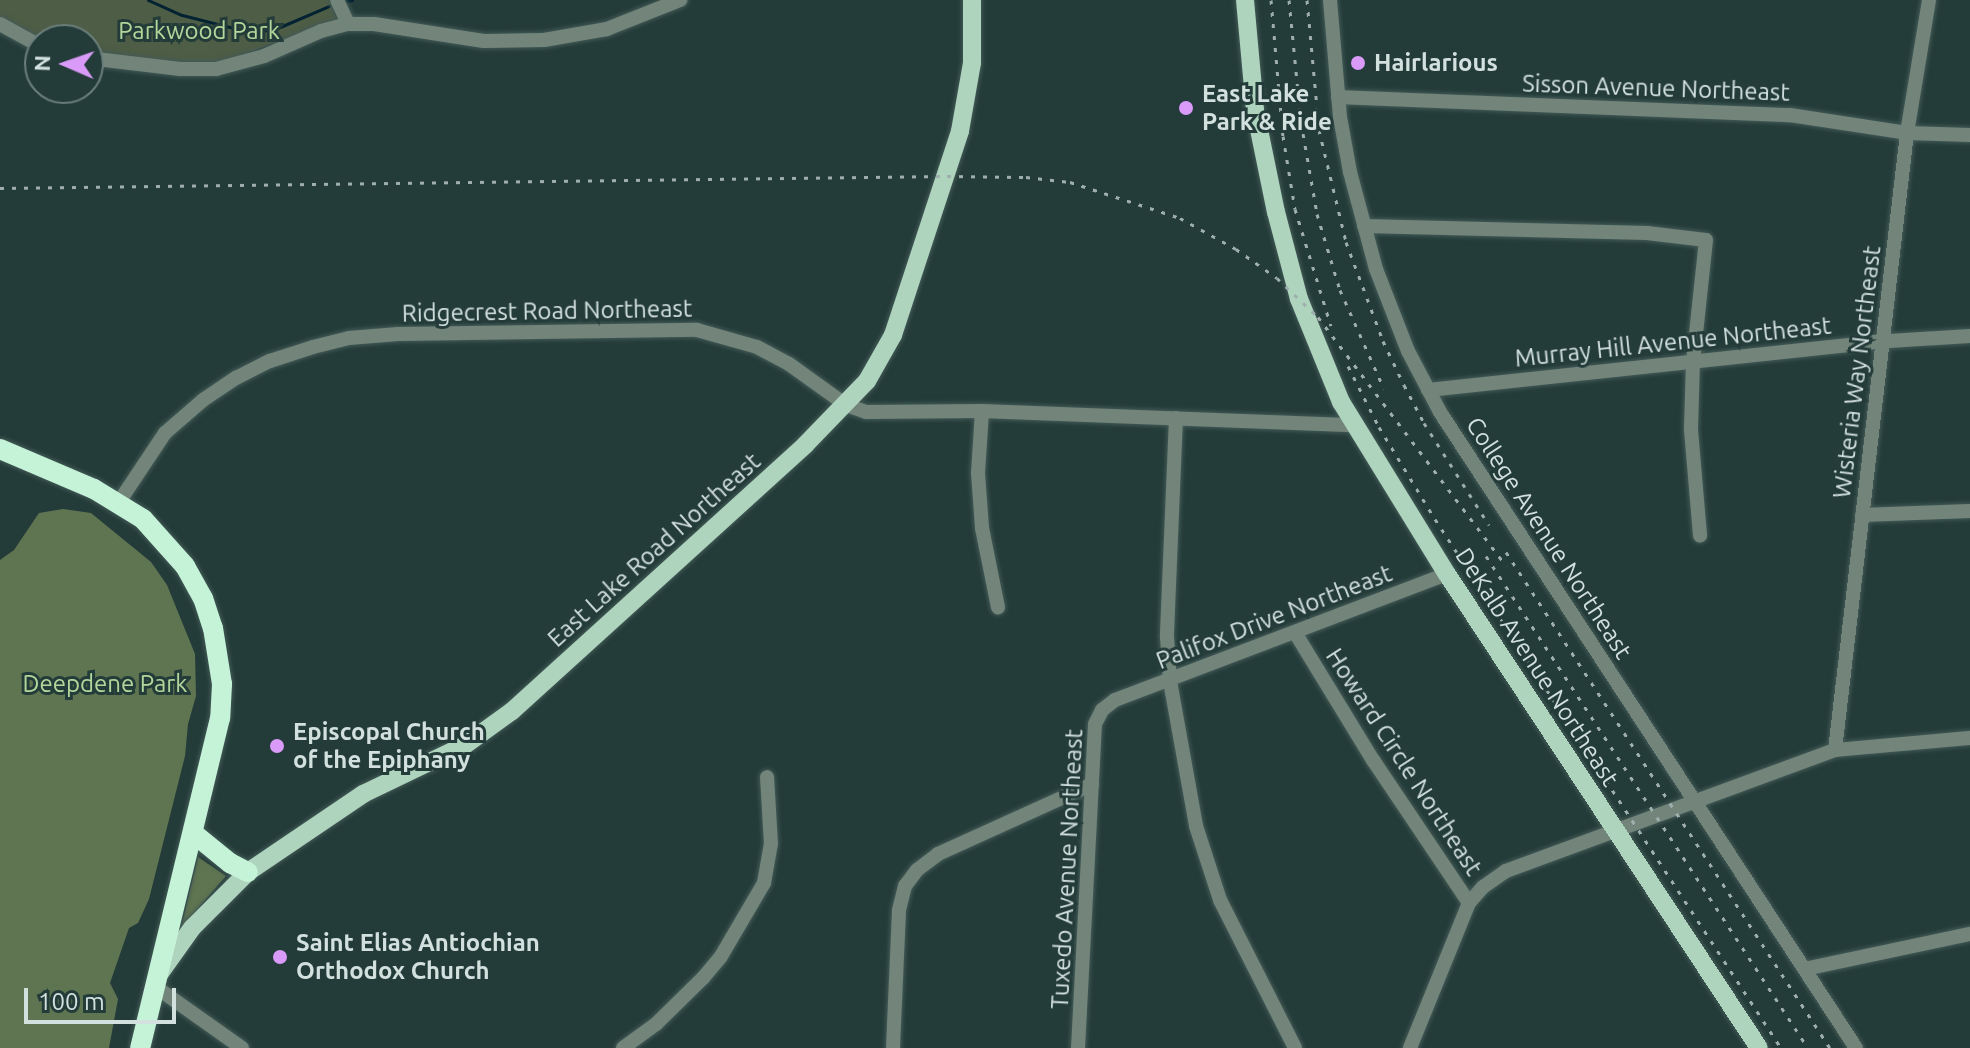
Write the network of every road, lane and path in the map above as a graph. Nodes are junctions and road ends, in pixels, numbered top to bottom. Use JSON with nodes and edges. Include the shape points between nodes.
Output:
{"nodes":[{"id":1,"x":337,"y":0,"type":"edge"},
{"id":2,"x":680,"y":0,"type":"edge"},
{"id":3,"x":972,"y":0,"type":"edge"},
{"id":4,"x":1245,"y":0,"type":"edge"},
{"id":5,"x":1330,"y":0,"type":"edge"},
{"id":6,"x":1929,"y":0,"type":"edge"},
{"id":7,"x":0,"y":24,"type":"edge"},
{"id":8,"x":348,"y":24,"type":"junction"},
{"id":9,"x":24,"y":37,"type":"edge"},
{"id":10,"x":104,"y":60,"type":"edge"},
{"id":11,"x":1338,"y":97,"type":"junction"},
{"id":12,"x":1907,"y":133,"type":"junction"},
{"id":13,"x":1970,"y":135,"type":"edge"},
{"id":14,"x":1364,"y":226,"type":"junction"},
{"id":15,"x":1970,"y":336,"type":"edge"},
{"id":16,"x":1882,"y":342,"type":"junction"},
{"id":17,"x":1693,"y":361,"type":"junction"},
{"id":18,"x":1428,"y":390,"type":"junction"},
{"id":19,"x":846,"y":405,"type":"junction"},
{"id":20,"x":982,"y":411,"type":"junction"},
{"id":21,"x":1176,"y":418,"type":"junction"},
{"id":22,"x":1353,"y":425,"type":"junction"},
{"id":23,"x":0,"y":449,"type":"edge"},
{"id":24,"x":119,"y":502,"type":"junction"},
{"id":25,"x":1970,"y":511,"type":"edge"},
{"id":26,"x":1862,"y":515,"type":"junction"},
{"id":27,"x":1700,"y":536,"type":"dead end"},
{"id":28,"x":1447,"y":574,"type":"junction"},
{"id":29,"x":998,"y":607,"type":"dead end"},
{"id":30,"x":1296,"y":634,"type":"junction"},
{"id":31,"x":1170,"y":681,"type":"junction"},
{"id":32,"x":1115,"y":700,"type":"joint"},
{"id":33,"x":1970,"y":738,"type":"edge"},
{"id":34,"x":1835,"y":750,"type":"junction"},
{"id":35,"x":767,"y":777,"type":"dead end"},
{"id":36,"x":1092,"y":784,"type":"junction"},
{"id":37,"x":1692,"y":801,"type":"junction"},
{"id":38,"x":1614,"y":829,"type":"junction"},
{"id":39,"x":193,"y":833,"type":"junction"},
{"id":40,"x":248,"y":872,"type":"junction"},
{"id":41,"x":1469,"y":903,"type":"junction"},
{"id":42,"x":1970,"y":934,"type":"edge"},
{"id":43,"x":1805,"y":969,"type":"junction"},
{"id":44,"x":153,"y":985,"type":"junction"},
{"id":45,"x":140,"y":1048,"type":"edge"},
{"id":46,"x":242,"y":1048,"type":"edge"},
{"id":47,"x":623,"y":1048,"type":"edge"},
{"id":48,"x":893,"y":1048,"type":"edge"},
{"id":49,"x":1078,"y":1048,"type":"edge"},
{"id":50,"x":1295,"y":1048,"type":"edge"},
{"id":51,"x":1410,"y":1048,"type":"edge"},
{"id":52,"x":1759,"y":1048,"type":"edge"},
{"id":53,"x":1856,"y":1048,"type":"edge"}],
"edges":[{"from":1,"to":8,"type":"street"},
{"from":2,"to":8,"type":"street","via":[[607,29],[544,40],[484,41]]},
{"from":3,"to":19,"type":"main road","name":"East Lake Road Northeast","via":[[967,99],[947,176],[893,335],[867,381]]},
{"from":4,"to":22,"type":"main road","name":"DeKalb Avenue Northeast","via":[[1258,125],[1276,212],[1299,299]]},
{"from":5,"to":11,"type":"street","name":"College Avenue Northeast"},
{"from":6,"to":12,"type":"street","name":"Wisteria Way Northeast"},
{"from":7,"to":9,"type":"street"},
{"from":8,"to":10,"type":"street","via":[[216,69]]},
{"from":11,"to":12,"type":"street","name":"Sisson Avenue Northeast","via":[[1796,116]]},
{"from":11,"to":14,"type":"street","name":"College Avenue Northeast"},
{"from":12,"to":13,"type":"street","name":"Sisson Avenue Northeast"},
{"from":12,"to":16,"type":"street","name":"Wisteria Way Northeast"},
{"from":14,"to":17,"type":"street","via":[[1647,233],[1706,240]]},
{"from":14,"to":18,"type":"street","name":"College Avenue Northeast","via":[[1391,312]]},
{"from":15,"to":16,"type":"street","name":"Murray Hill Avenue Northeast"},
{"from":16,"to":17,"type":"street","name":"Murray Hill Avenue Northeast"},
{"from":16,"to":26,"type":"street","name":"Wisteria Way Northeast"},
{"from":17,"to":18,"type":"street","name":"Murray Hill Avenue Northeast"},
{"from":17,"to":27,"type":"street","via":[[1691,430]]},
{"from":18,"to":37,"type":"street","name":"College Avenue Northeast"},
{"from":19,"to":20,"type":"street","name":"Ridgecrest Road Northeast","via":[[866,412]]},
{"from":19,"to":24,"type":"street","name":"Ridgecrest Road Northeast","via":[[757,347],[697,330],[349,338],[270,361],[203,400],[165,433]]},
{"from":19,"to":40,"type":"main road","name":"East Lake Road Northeast","via":[[506,717],[465,745],[363,794]]},
{"from":20,"to":21,"type":"street","name":"Ridgecrest Road Northeast"},
{"from":20,"to":29,"type":"street","via":[[982,528]]},
{"from":21,"to":22,"type":"street","name":"Ridgecrest Road Northeast"},
{"from":21,"to":31,"type":"street","via":[[1167,637]]},
{"from":22,"to":28,"type":"main road","name":"DeKalb Avenue Northeast"},
{"from":23,"to":24,"type":"highway"},
{"from":24,"to":39,"type":"highway","via":[[154,529],[185,566],[203,598],[218,649],[220,718]]},
{"from":25,"to":26,"type":"street"},
{"from":26,"to":34,"type":"street","name":"Wisteria Way Northeast"},
{"from":28,"to":30,"type":"street","name":"Palifox Drive Northeast"},
{"from":28,"to":38,"type":"main road","name":"DeKalb Avenue Northeast"},
{"from":30,"to":31,"type":"street","name":"Palifox Drive Northeast"},
{"from":30,"to":41,"type":"street","name":"Howard Circle Northeast"},
{"from":31,"to":32,"type":"street","name":"Palifox Drive Northeast"},
{"from":31,"to":50,"type":"street","via":[[1196,826],[1220,900]]},
{"from":32,"to":36,"type":"street","name":"Tuxedo Avenue Northeast","via":[[1095,724]]},
{"from":33,"to":34,"type":"street"},
{"from":34,"to":37,"type":"street"},
{"from":35,"to":47,"type":"street","via":[[771,844],[764,883],[703,978]]},
{"from":36,"to":48,"type":"street","via":[[938,854],[917,870],[905,886],[899,910]]},
{"from":36,"to":49,"type":"street","name":"Tuxedo Avenue Northeast"},
{"from":37,"to":38,"type":"street"},
{"from":37,"to":43,"type":"street","name":"College Avenue Northeast"},
{"from":38,"to":41,"type":"street","via":[[1506,871]]},
{"from":38,"to":52,"type":"main road","name":"DeKalb Avenue Northeast"},
{"from":39,"to":40,"type":"highway"},
{"from":39,"to":44,"type":"highway"},
{"from":40,"to":44,"type":"main road","name":"East Lake Road Northeast","via":[[192,928]]},
{"from":41,"to":51,"type":"street","name":"Howard Circle Northeast"},
{"from":42,"to":43,"type":"street"},
{"from":43,"to":53,"type":"street","name":"College Avenue Northeast"},
{"from":44,"to":45,"type":"highway"},
{"from":44,"to":46,"type":"street"}]}
